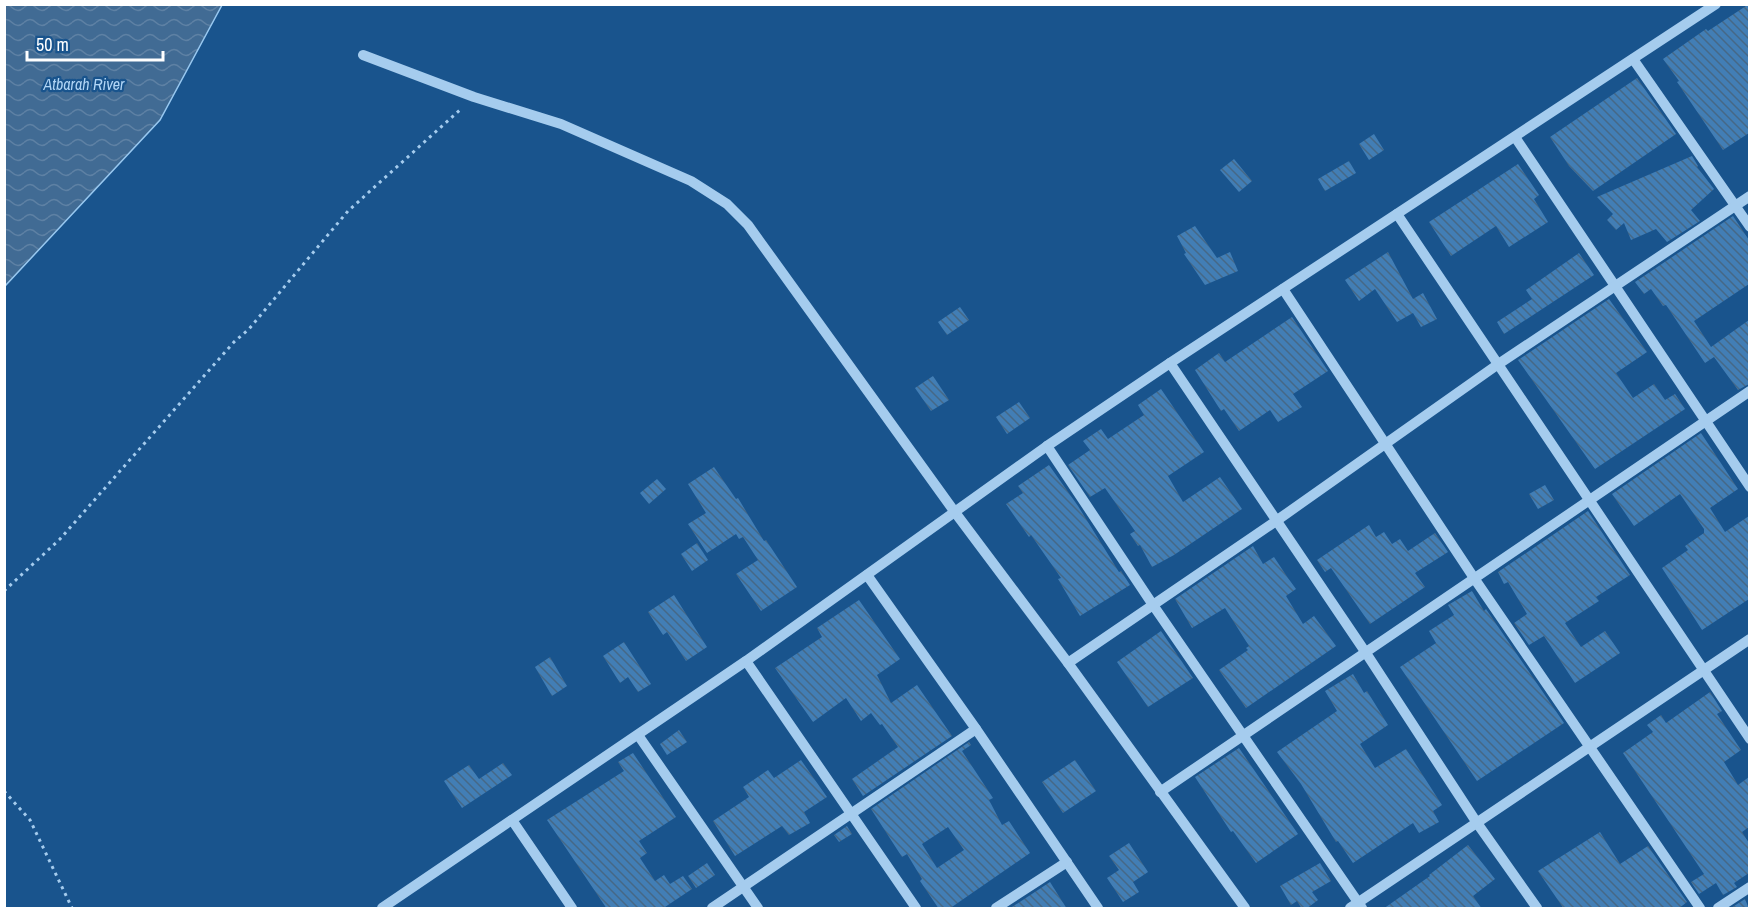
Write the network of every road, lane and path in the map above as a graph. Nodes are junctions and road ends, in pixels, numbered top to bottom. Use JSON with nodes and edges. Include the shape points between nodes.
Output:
{"nodes":[{"id":1,"x":1716,"y":4,"type":"edge"},
{"id":2,"x":363,"y":55,"type":"dead end"},
{"id":3,"x":1633,"y":59,"type":"junction"},
{"id":4,"x":474,"y":97,"type":"junction"},
{"id":5,"x":1515,"y":137,"type":"junction"},
{"id":6,"x":1749,"y":196,"type":"edge"},
{"id":7,"x":1735,"y":206,"type":"junction"},
{"id":8,"x":1397,"y":214,"type":"junction"},
{"id":9,"x":1749,"y":227,"type":"edge"},
{"id":10,"x":1615,"y":287,"type":"junction"},
{"id":11,"x":1283,"y":289,"type":"junction"},
{"id":12,"x":1170,"y":363,"type":"junction"},
{"id":13,"x":1497,"y":365,"type":"junction"},
{"id":14,"x":1749,"y":391,"type":"edge"},
{"id":15,"x":1705,"y":422,"type":"junction"},
{"id":16,"x":1385,"y":442,"type":"junction"},
{"id":17,"x":1047,"y":446,"type":"junction"},
{"id":18,"x":1749,"y":487,"type":"edge"},
{"id":19,"x":1589,"y":501,"type":"junction"},
{"id":20,"x":954,"y":511,"type":"junction"},
{"id":21,"x":1276,"y":521,"type":"junction"},
{"id":22,"x":867,"y":575,"type":"junction"},
{"id":23,"x":1474,"y":578,"type":"junction"},
{"id":24,"x":4,"y":591,"type":"edge"},
{"id":25,"x":1153,"y":605,"type":"junction"},
{"id":26,"x":1749,"y":639,"type":"edge"},
{"id":27,"x":1366,"y":653,"type":"junction"},
{"id":28,"x":746,"y":661,"type":"junction"},
{"id":29,"x":1068,"y":663,"type":"junction"},
{"id":30,"x":1703,"y":670,"type":"junction"},
{"id":31,"x":976,"y":729,"type":"junction"},
{"id":32,"x":638,"y":735,"type":"junction"},
{"id":33,"x":1244,"y":735,"type":"junction"},
{"id":34,"x":1749,"y":739,"type":"edge"},
{"id":35,"x":1588,"y":748,"type":"junction"},
{"id":36,"x":4,"y":790,"type":"edge"},
{"id":37,"x":1160,"y":792,"type":"junction"},
{"id":38,"x":851,"y":816,"type":"junction"},
{"id":39,"x":512,"y":820,"type":"junction"},
{"id":40,"x":1477,"y":823,"type":"junction"},
{"id":41,"x":1067,"y":862,"type":"junction"},
{"id":42,"x":744,"y":886,"type":"junction"},
{"id":43,"x":1749,"y":887,"type":"edge"},
{"id":44,"x":1356,"y":907,"type":"edge"},
{"id":45,"x":72,"y":909,"type":"edge"},
{"id":46,"x":382,"y":909,"type":"edge"},
{"id":47,"x":572,"y":909,"type":"edge"},
{"id":48,"x":712,"y":909,"type":"edge"},
{"id":49,"x":758,"y":909,"type":"edge"},
{"id":50,"x":916,"y":909,"type":"edge"},
{"id":51,"x":996,"y":909,"type":"edge"},
{"id":52,"x":1098,"y":909,"type":"edge"},
{"id":53,"x":1245,"y":909,"type":"edge"},
{"id":54,"x":1537,"y":909,"type":"edge"},
{"id":55,"x":1700,"y":909,"type":"edge"},
{"id":56,"x":1718,"y":909,"type":"edge"}],
"edges":[{"from":1,"to":3,"type":"street"},
{"from":2,"to":4,"type":"street"},
{"from":3,"to":5,"type":"street"},
{"from":3,"to":7,"type":"street"},
{"from":4,"to":20,"type":"street","via":[[561,124],[691,181],[727,204],[748,225]]},
{"from":4,"to":24,"type":"path","via":[[348,211],[249,329],[60,539]]},
{"from":5,"to":8,"type":"street"},
{"from":5,"to":10,"type":"street"},
{"from":6,"to":7,"type":"street"},
{"from":7,"to":9,"type":"street"},
{"from":7,"to":10,"type":"street"},
{"from":8,"to":11,"type":"street"},
{"from":8,"to":13,"type":"street"},
{"from":10,"to":13,"type":"street"},
{"from":10,"to":15,"type":"street"},
{"from":11,"to":12,"type":"street"},
{"from":11,"to":16,"type":"street"},
{"from":12,"to":17,"type":"street"},
{"from":12,"to":21,"type":"street"},
{"from":13,"to":16,"type":"street"},
{"from":13,"to":19,"type":"street"},
{"from":14,"to":15,"type":"street"},
{"from":15,"to":18,"type":"street"},
{"from":15,"to":19,"type":"street"},
{"from":16,"to":21,"type":"street"},
{"from":16,"to":23,"type":"street"},
{"from":17,"to":20,"type":"street"},
{"from":17,"to":25,"type":"street"},
{"from":19,"to":23,"type":"street"},
{"from":19,"to":30,"type":"street"},
{"from":20,"to":22,"type":"street"},
{"from":20,"to":29,"type":"street"},
{"from":21,"to":25,"type":"street"},
{"from":21,"to":27,"type":"street"},
{"from":22,"to":28,"type":"street"},
{"from":22,"to":31,"type":"street"},
{"from":23,"to":27,"type":"street"},
{"from":23,"to":35,"type":"street"},
{"from":25,"to":29,"type":"street"},
{"from":25,"to":33,"type":"street"},
{"from":26,"to":30,"type":"street"},
{"from":27,"to":33,"type":"street"},
{"from":27,"to":40,"type":"street"},
{"from":28,"to":32,"type":"street"},
{"from":28,"to":38,"type":"street"},
{"from":29,"to":37,"type":"street"},
{"from":30,"to":34,"type":"street"},
{"from":30,"to":35,"type":"street"},
{"from":31,"to":38,"type":"street"},
{"from":31,"to":41,"type":"street"},
{"from":32,"to":39,"type":"street"},
{"from":32,"to":42,"type":"street"},
{"from":33,"to":37,"type":"street"},
{"from":33,"to":44,"type":"street"},
{"from":35,"to":40,"type":"street"},
{"from":35,"to":55,"type":"street"},
{"from":36,"to":45,"type":"path","via":[[30,820]]},
{"from":37,"to":53,"type":"street"},
{"from":38,"to":42,"type":"street"},
{"from":38,"to":50,"type":"street"},
{"from":39,"to":46,"type":"street"},
{"from":39,"to":47,"type":"street"},
{"from":40,"to":44,"type":"street"},
{"from":40,"to":54,"type":"street"},
{"from":41,"to":51,"type":"street"},
{"from":41,"to":52,"type":"street"},
{"from":42,"to":48,"type":"street"},
{"from":42,"to":49,"type":"street"},
{"from":43,"to":56,"type":"street"}]}
